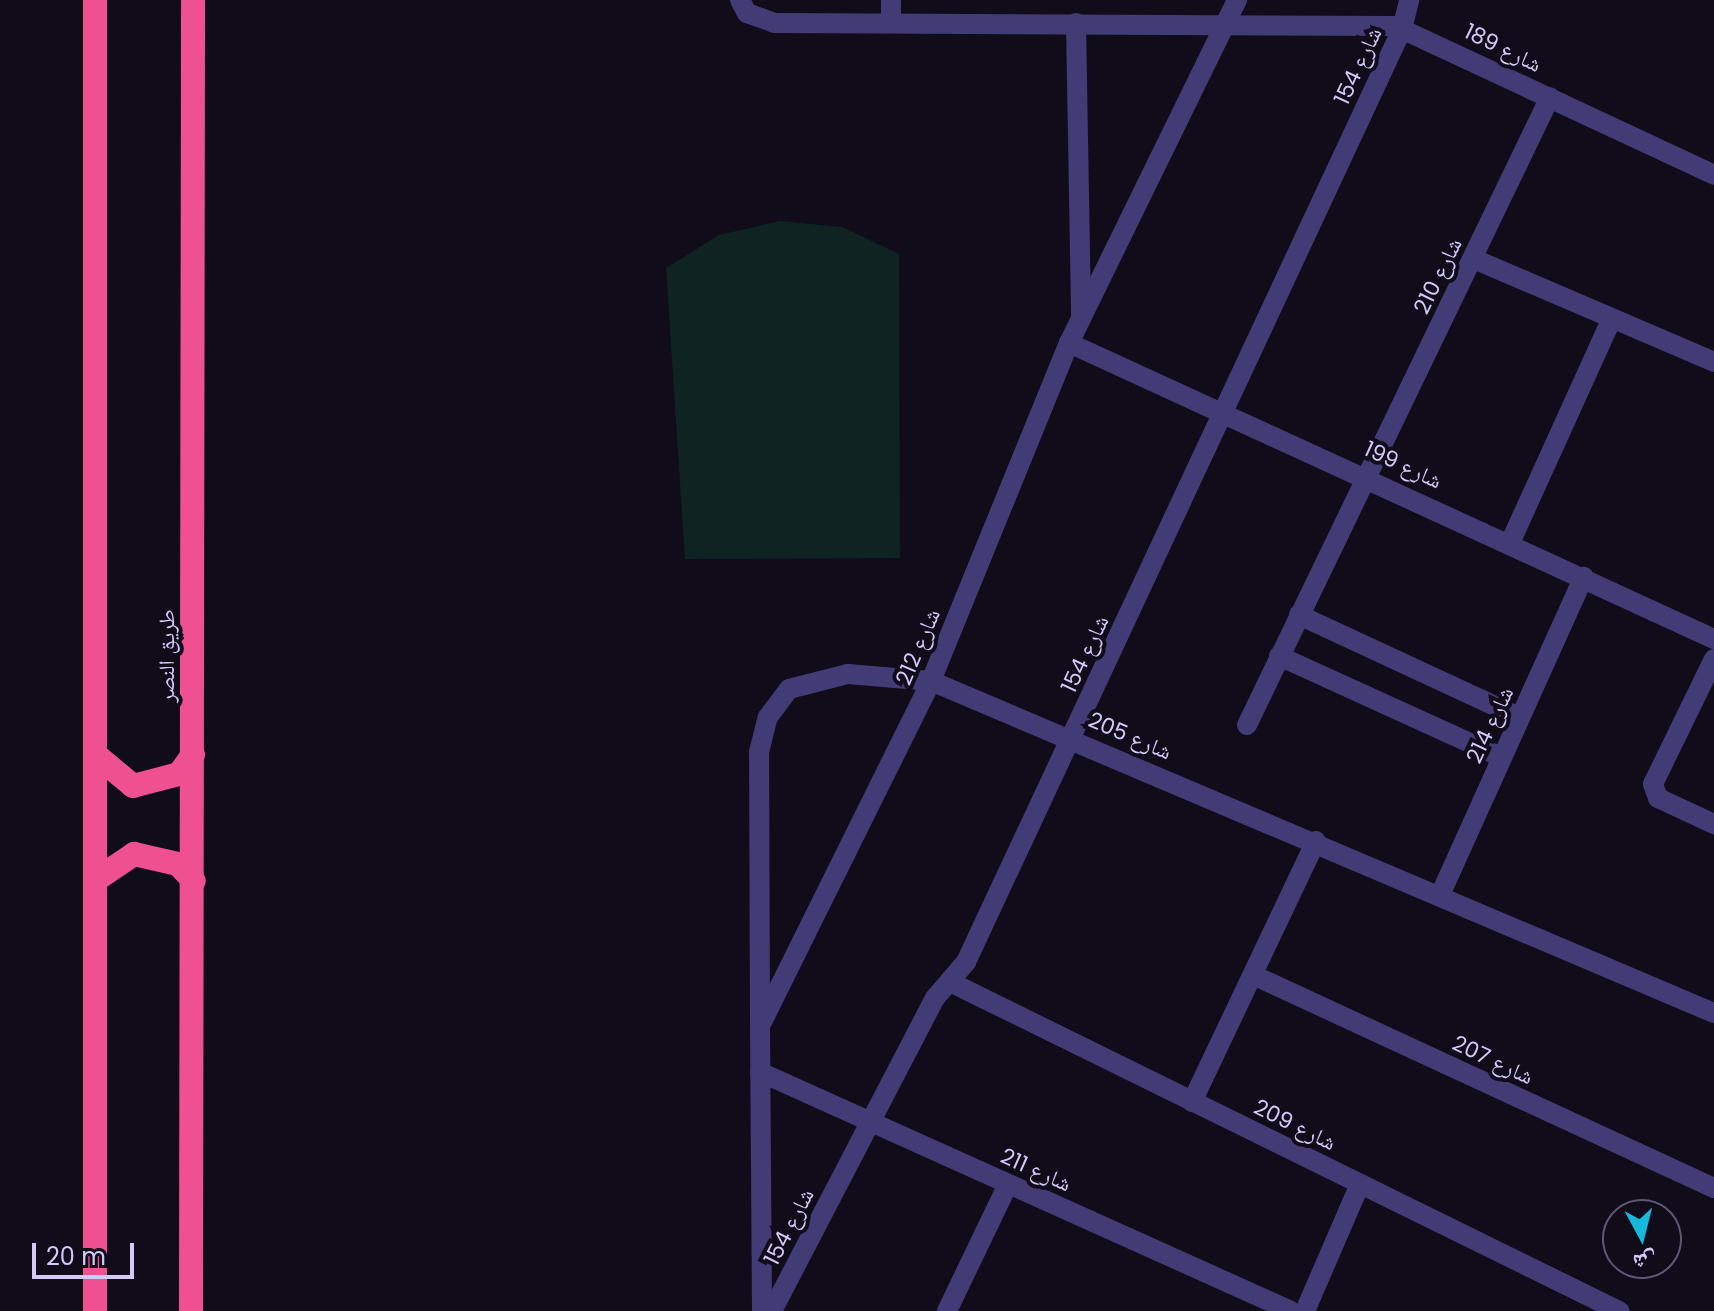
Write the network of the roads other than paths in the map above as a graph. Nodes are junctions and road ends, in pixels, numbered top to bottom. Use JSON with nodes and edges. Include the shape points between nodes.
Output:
{"nodes":[{"id":1,"x":95,"y":0,"type":"edge"},
{"id":2,"x":193,"y":0,"type":"edge"},
{"id":3,"x":740,"y":0,"type":"edge"},
{"id":4,"x":891,"y":0,"type":"edge"},
{"id":5,"x":1237,"y":0,"type":"edge"},
{"id":6,"x":1409,"y":0,"type":"edge"},
{"id":7,"x":891,"y":23,"type":"junction"},
{"id":8,"x":1076,"y":23,"type":"junction"},
{"id":9,"x":1228,"y":23,"type":"junction"},
{"id":10,"x":1402,"y":29,"type":"junction"},
{"id":11,"x":1550,"y":97,"type":"junction"},
{"id":12,"x":1714,"y":175,"type":"edge"},
{"id":13,"x":1474,"y":259,"type":"junction"},
{"id":14,"x":1082,"y":318,"type":"junction"},
{"id":15,"x":1611,"y":320,"type":"junction"},
{"id":16,"x":1069,"y":343,"type":"junction"},
{"id":17,"x":1714,"y":362,"type":"edge"},
{"id":18,"x":1224,"y":409,"type":"junction"},
{"id":19,"x":1366,"y":474,"type":"junction"},
{"id":20,"x":1510,"y":543,"type":"junction"},
{"id":21,"x":1584,"y":577,"type":"junction"},
{"id":22,"x":1299,"y":615,"type":"junction"},
{"id":23,"x":1714,"y":639,"type":"edge"},
{"id":24,"x":1279,"y":656,"type":"junction"},
{"id":25,"x":1714,"y":659,"type":"edge"},
{"id":26,"x":931,"y":681,"type":"junction"},
{"id":27,"x":1519,"y":717,"type":"junction"},
{"id":28,"x":1247,"y":725,"type":"dead end"},
{"id":29,"x":1073,"y":738,"type":"junction"},
{"id":30,"x":193,"y":755,"type":"junction"},
{"id":31,"x":97,"y":756,"type":"junction"},
{"id":32,"x":1501,"y":757,"type":"junction"},
{"id":33,"x":1714,"y":824,"type":"edge"},
{"id":34,"x":1316,"y":841,"type":"junction"},
{"id":35,"x":97,"y":879,"type":"junction"},
{"id":36,"x":194,"y":881,"type":"junction"},
{"id":37,"x":1441,"y":893,"type":"junction"},
{"id":38,"x":1253,"y":975,"type":"junction"},
{"id":39,"x":950,"y":982,"type":"junction"},
{"id":40,"x":1714,"y":1013,"type":"edge"},
{"id":41,"x":760,"y":1026,"type":"junction"},
{"id":42,"x":760,"y":1072,"type":"junction"},
{"id":43,"x":1192,"y":1102,"type":"junction"},
{"id":44,"x":870,"y":1122,"type":"junction"},
{"id":45,"x":1008,"y":1184,"type":"junction"},
{"id":46,"x":1360,"y":1184,"type":"junction"},
{"id":47,"x":1714,"y":1188,"type":"edge"},
{"id":48,"x":95,"y":1311,"type":"edge"},
{"id":49,"x":191,"y":1311,"type":"edge"},
{"id":50,"x":762,"y":1311,"type":"edge"},
{"id":51,"x":772,"y":1311,"type":"edge"},
{"id":52,"x":947,"y":1311,"type":"edge"},
{"id":53,"x":1291,"y":1311,"type":"edge"},
{"id":54,"x":1305,"y":1311,"type":"edge"},
{"id":55,"x":1619,"y":1311,"type":"edge"}],
"edges":[{"from":1,"to":31,"type":"highway"},
{"from":2,"to":30,"type":"highway","name":"طريق النصر"},
{"from":3,"to":7,"type":"street","name":"شارع 189","via":[[747,13],[774,23]]},
{"from":4,"to":7,"type":"street"},
{"from":5,"to":9,"type":"street","name":"شارع 212"},
{"from":6,"to":10,"type":"street","name":"شارع 154"},
{"from":7,"to":8,"type":"street","name":"شارع 189"},
{"from":8,"to":9,"type":"street","name":"شارع 189"},
{"from":8,"to":14,"type":"street"},
{"from":9,"to":10,"type":"street","name":"شارع 189"},
{"from":9,"to":14,"type":"street","name":"شارع 212"},
{"from":10,"to":11,"type":"street","name":"شارع 189"},
{"from":10,"to":18,"type":"street","name":"شارع 154"},
{"from":11,"to":12,"type":"street","name":"شارع 189"},
{"from":11,"to":13,"type":"street","name":"شارع 210"},
{"from":13,"to":15,"type":"street"},
{"from":13,"to":19,"type":"street","name":"شارع 210"},
{"from":14,"to":16,"type":"street","name":"شارع 212"},
{"from":15,"to":17,"type":"street"},
{"from":15,"to":20,"type":"street"},
{"from":16,"to":18,"type":"street","name":"شارع 199"},
{"from":16,"to":26,"type":"street","name":"شارع 212"},
{"from":18,"to":19,"type":"street","name":"شارع 199"},
{"from":18,"to":29,"type":"street","name":"شارع 154"},
{"from":19,"to":20,"type":"street","name":"شارع 199"},
{"from":19,"to":22,"type":"street","name":"شارع 210"},
{"from":20,"to":21,"type":"street","name":"شارع 199"},
{"from":21,"to":23,"type":"street","name":"شارع 199"},
{"from":21,"to":27,"type":"street","name":"شارع 214"},
{"from":22,"to":24,"type":"street","name":"شارع 210"},
{"from":22,"to":27,"type":"street"},
{"from":24,"to":28,"type":"street","name":"شارع 210"},
{"from":24,"to":32,"type":"street"},
{"from":25,"to":33,"type":"street","via":[[1653,784],[1658,798]]},
{"from":26,"to":29,"type":"street","name":"شارع 205"},
{"from":26,"to":41,"type":"street","name":"شارع 212"},
{"from":26,"to":41,"type":"street","name":"شارع 205","via":[[822,677],[789,689],[768,717],[759,752]]},
{"from":27,"to":32,"type":"street","name":"شارع 214"},
{"from":29,"to":34,"type":"street","name":"شارع 205"},
{"from":29,"to":39,"type":"street","name":"شارع 154"},
{"from":30,"to":31,"type":"highway","via":[[179,774],[133,786],[112,775]]},
{"from":30,"to":36,"type":"highway","name":"طريق النصر"},
{"from":31,"to":35,"type":"highway"},
{"from":32,"to":37,"type":"street","name":"شارع 214"},
{"from":34,"to":37,"type":"street","name":"شارع 205"},
{"from":34,"to":38,"type":"street"},
{"from":35,"to":36,"type":"highway","via":[[134,854],[178,864]]},
{"from":35,"to":48,"type":"highway"},
{"from":36,"to":49,"type":"highway","name":"طريق النصر"},
{"from":37,"to":40,"type":"street","name":"شارع 205"},
{"from":38,"to":43,"type":"street"},
{"from":38,"to":47,"type":"street","name":"شارع 207"},
{"from":39,"to":43,"type":"street","name":"شارع 209"},
{"from":39,"to":44,"type":"street","name":"شارع 154"},
{"from":41,"to":42,"type":"street","name":"شارع 212"},
{"from":42,"to":44,"type":"street","name":"شارع 211"},
{"from":42,"to":50,"type":"street","name":"شارع 212"},
{"from":43,"to":46,"type":"street","name":"شارع 209"},
{"from":44,"to":45,"type":"street","name":"شارع 211"},
{"from":44,"to":51,"type":"street","name":"شارع 154"},
{"from":45,"to":52,"type":"street"},
{"from":45,"to":53,"type":"street","name":"شارع 211"},
{"from":46,"to":54,"type":"street"},
{"from":46,"to":55,"type":"street","name":"شارع 209"}]}
